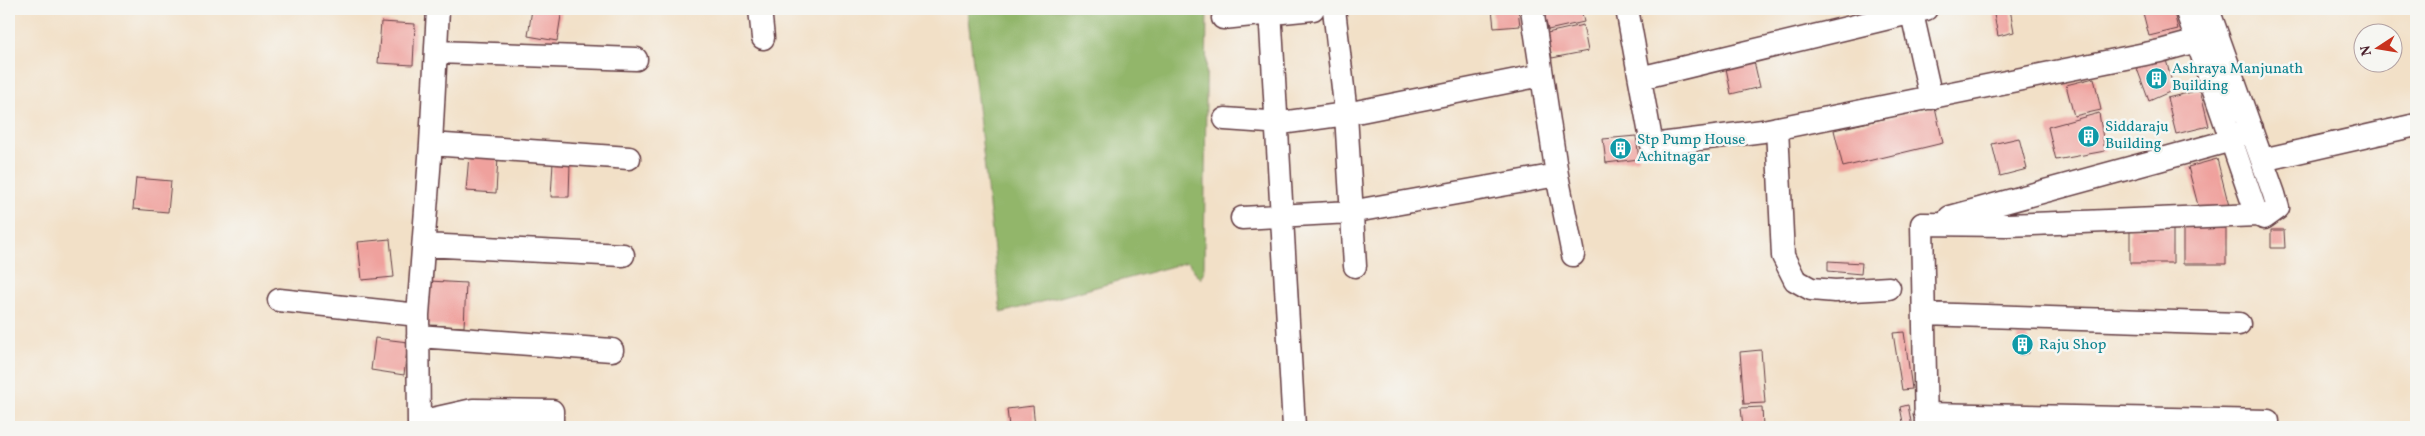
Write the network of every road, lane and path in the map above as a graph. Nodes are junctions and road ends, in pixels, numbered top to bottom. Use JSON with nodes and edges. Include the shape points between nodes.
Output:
{"nodes":[{"id":1,"x":438,"y":9,"type":"edge"},
{"id":2,"x":760,"y":9,"type":"edge"},
{"id":3,"x":1313,"y":9,"type":"edge"},
{"id":4,"x":1334,"y":9,"type":"edge"},
{"id":5,"x":1532,"y":9,"type":"edge"},
{"id":6,"x":1627,"y":9,"type":"edge"},
{"id":7,"x":2186,"y":9,"type":"edge"},
{"id":8,"x":2208,"y":9,"type":"edge"},
{"id":9,"x":1916,"y":10,"type":"edge"},
{"id":10,"x":1270,"y":11,"type":"edge"},
{"id":11,"x":1222,"y":18,"type":"dead end"},
{"id":12,"x":763,"y":38,"type":"dead end"},
{"id":13,"x":2197,"y":41,"type":"junction"},
{"id":14,"x":436,"y":52,"type":"junction"},
{"id":15,"x":636,"y":59,"type":"dead end"},
{"id":16,"x":1542,"y":75,"type":"junction"},
{"id":17,"x":1640,"y":78,"type":"junction"},
{"id":18,"x":1930,"y":98,"type":"junction"},
{"id":19,"x":1346,"y":114,"type":"junction"},
{"id":20,"x":1225,"y":119,"type":"dead end"},
{"id":21,"x":1276,"y":122,"type":"junction"},
{"id":22,"x":2416,"y":125,"type":"edge"},
{"id":23,"x":1777,"y":128,"type":"junction"},
{"id":24,"x":2242,"y":134,"type":"junction"},
{"id":25,"x":432,"y":144,"type":"junction"},
{"id":26,"x":629,"y":158,"type":"dead end"},
{"id":27,"x":2262,"y":160,"type":"junction"},
{"id":28,"x":1557,"y":175,"type":"junction"},
{"id":29,"x":1350,"y":212,"type":"junction"},
{"id":30,"x":2257,"y":215,"type":"junction"},
{"id":31,"x":1282,"y":216,"type":"junction"},
{"id":32,"x":1242,"y":218,"type":"dead end"},
{"id":33,"x":1922,"y":224,"type":"junction"},
{"id":34,"x":424,"y":245,"type":"junction"},
{"id":35,"x":623,"y":255,"type":"dead end"},
{"id":36,"x":1573,"y":256,"type":"dead end"},
{"id":37,"x":1355,"y":266,"type":"dead end"},
{"id":38,"x":1889,"y":288,"type":"dead end"},
{"id":39,"x":279,"y":300,"type":"dead end"},
{"id":40,"x":1924,"y":314,"type":"junction"},
{"id":41,"x":2239,"y":324,"type":"dead end"},
{"id":42,"x":418,"y":326,"type":"junction"},
{"id":43,"x":612,"y":350,"type":"dead end"},
{"id":44,"x":1925,"y":421,"type":"edge"},
{"id":45,"x":2268,"y":421,"type":"dead end"},
{"id":46,"x":419,"y":425,"type":"edge"},
{"id":47,"x":552,"y":427,"type":"edge"},
{"id":48,"x":1294,"y":427,"type":"edge"}],
"edges":[{"from":1,"to":14,"type":"street"},
{"from":2,"to":12,"type":"street"},
{"from":3,"to":10,"type":"street"},
{"from":4,"to":19,"type":"street"},
{"from":5,"to":16,"type":"street"},
{"from":6,"to":17,"type":"street"},
{"from":7,"to":13,"type":"street"},
{"from":8,"to":24,"type":"street"},
{"from":9,"to":17,"type":"street"},
{"from":9,"to":18,"type":"street"},
{"from":10,"to":11,"type":"street"},
{"from":10,"to":21,"type":"street"},
{"from":13,"to":18,"type":"street"},
{"from":13,"to":24,"type":"street"},
{"from":14,"to":15,"type":"street"},
{"from":14,"to":25,"type":"street"},
{"from":16,"to":19,"type":"street"},
{"from":16,"to":28,"type":"street"},
{"from":17,"to":23,"type":"street","via":[[1652,145]]},
{"from":18,"to":23,"type":"street"},
{"from":19,"to":21,"type":"street"},
{"from":19,"to":29,"type":"street"},
{"from":20,"to":21,"type":"street"},
{"from":21,"to":31,"type":"street"},
{"from":22,"to":27,"type":"street"},
{"from":23,"to":38,"type":"street","via":[[1783,256],[1795,280],[1811,289],[1834,291]]},
{"from":24,"to":27,"type":"street"},
{"from":24,"to":30,"type":"street"},
{"from":24,"to":33,"type":"street"},
{"from":25,"to":26,"type":"street"},
{"from":25,"to":34,"type":"street"},
{"from":27,"to":30,"type":"street","via":[[2278,208],[2264,218]]},
{"from":28,"to":29,"type":"street"},
{"from":28,"to":36,"type":"street"},
{"from":29,"to":31,"type":"street"},
{"from":29,"to":37,"type":"street"},
{"from":30,"to":33,"type":"street"},
{"from":31,"to":32,"type":"street"},
{"from":31,"to":48,"type":"street"},
{"from":33,"to":40,"type":"street"},
{"from":34,"to":35,"type":"street"},
{"from":34,"to":42,"type":"street"},
{"from":39,"to":42,"type":"street"},
{"from":40,"to":41,"type":"street"},
{"from":40,"to":44,"type":"street"},
{"from":42,"to":43,"type":"street"},
{"from":42,"to":46,"type":"street"},
{"from":44,"to":45,"type":"street"},
{"from":46,"to":47,"type":"street","via":[[473,410],[552,411]]}]}
